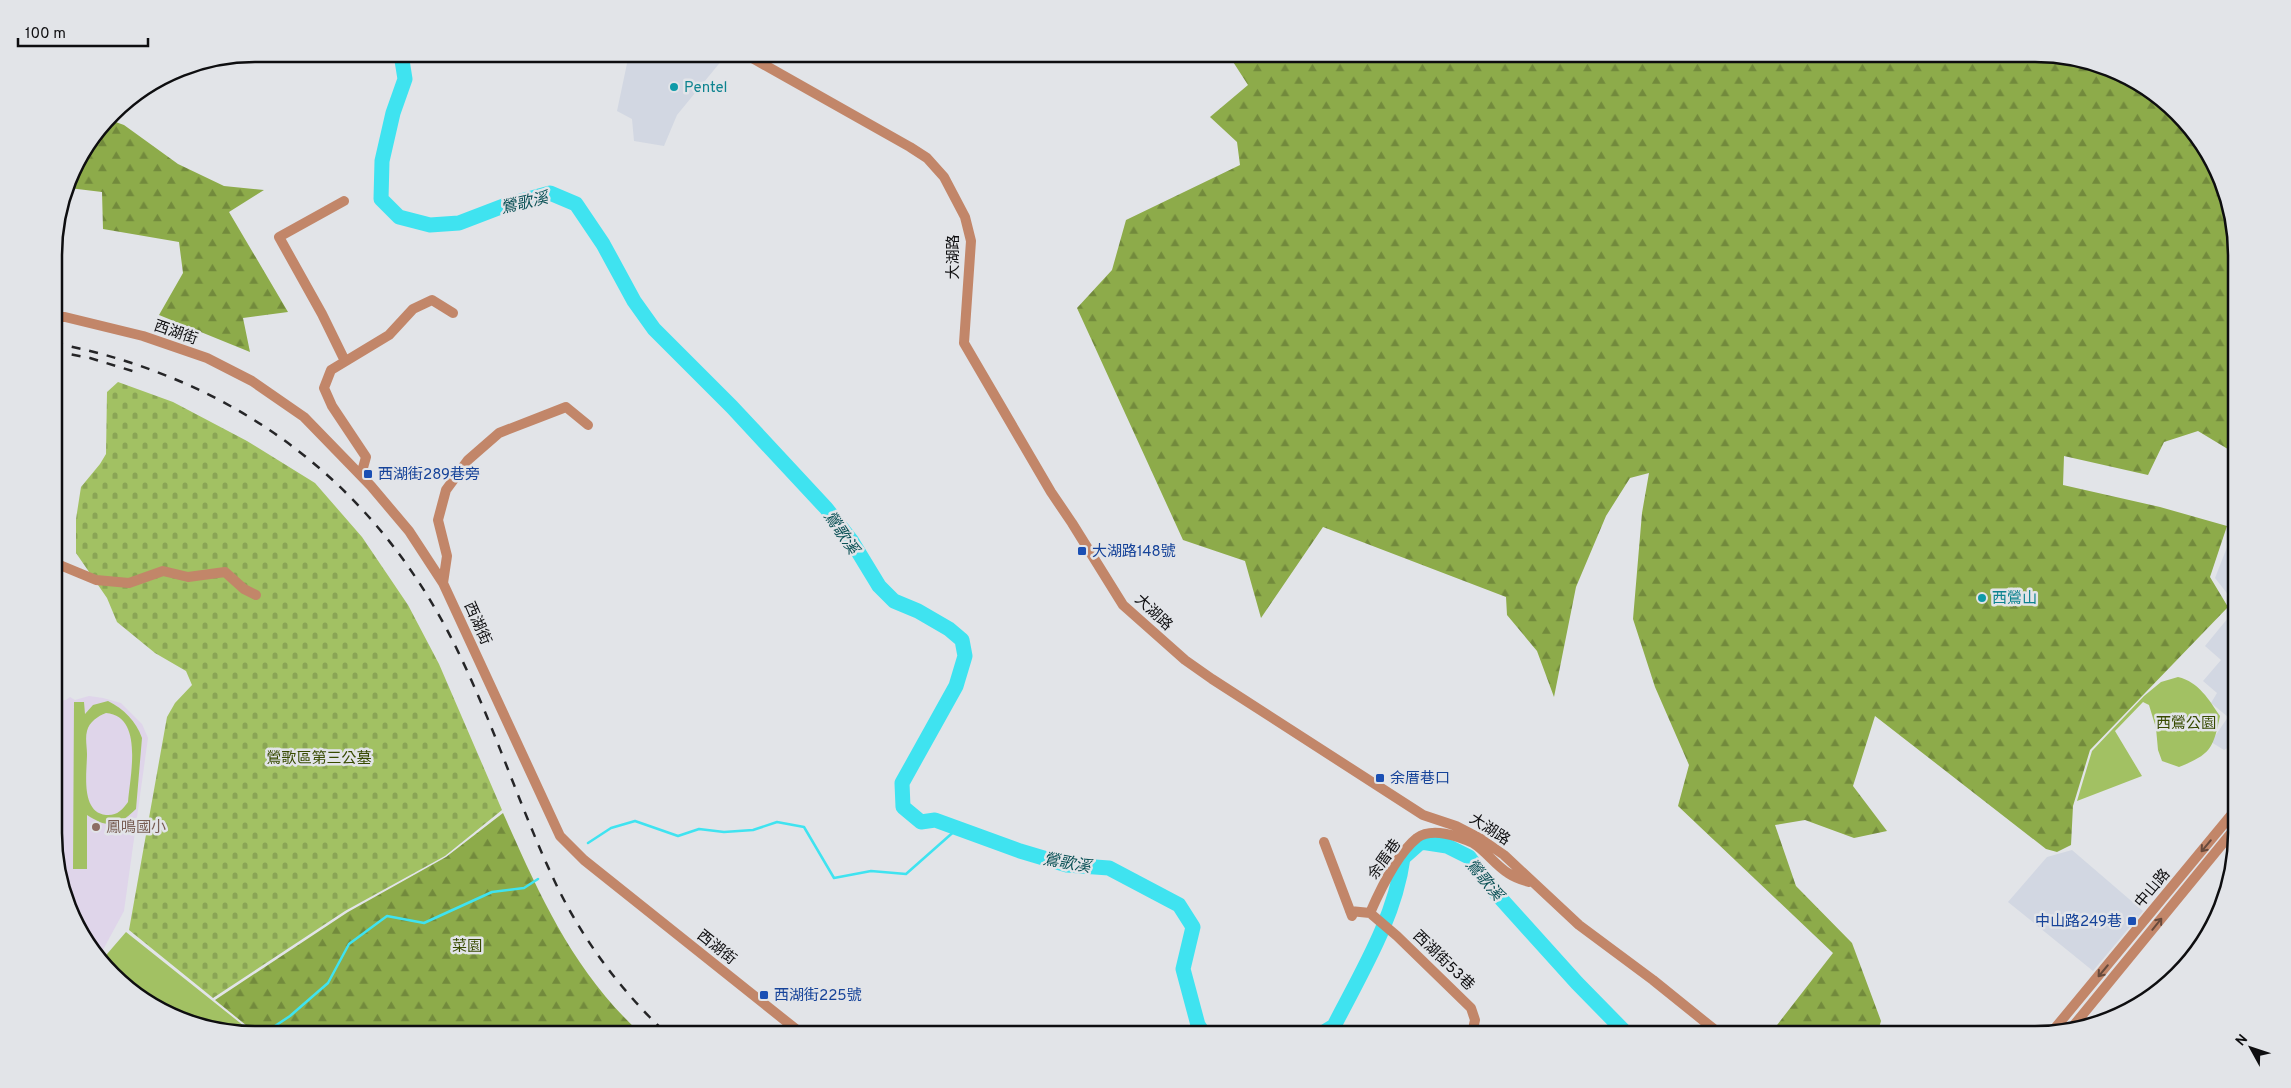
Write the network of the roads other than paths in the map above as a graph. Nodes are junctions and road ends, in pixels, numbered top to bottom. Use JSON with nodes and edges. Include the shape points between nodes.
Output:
{"nodes":[{"id":1,"x":759,"y":62,"type":"edge"},
{"id":2,"x":344,"y":201,"type":"dead end"},
{"id":3,"x":453,"y":313,"type":"dead end"},
{"id":4,"x":62,"y":317,"type":"edge"},
{"id":5,"x":345,"y":361,"type":"junction"},
{"id":6,"x":588,"y":425,"type":"dead end"},
{"id":7,"x":361,"y":475,"type":"junction"},
{"id":8,"x":62,"y":566,"type":"edge"},
{"id":9,"x":443,"y":583,"type":"junction"},
{"id":10,"x":256,"y":595,"type":"dead end"},
{"id":11,"x":2228,"y":819,"type":"edge"},
{"id":12,"x":2228,"y":837,"type":"edge"},
{"id":13,"x":1324,"y":842,"type":"dead end"},
{"id":14,"x":1537,"y":886,"type":"junction"},
{"id":15,"x":1370,"y":913,"type":"junction"},
{"id":16,"x":2077,"y":1021,"type":"edge"},
{"id":17,"x":2058,"y":1024,"type":"edge"},
{"id":18,"x":792,"y":1026,"type":"edge"},
{"id":19,"x":1474,"y":1026,"type":"edge"},
{"id":20,"x":1710,"y":1026,"type":"edge"}],
"edges":[{"from":1,"to":14,"type":"street","name":"大湖路","via":[[910,146],[928,158],[944,177],[965,217],[971,241],[964,343],[1051,492],[1123,605],[1185,660],[1239,698],[1423,815],[1481,839],[1504,855]]},
{"from":2,"to":5,"type":"street","via":[[279,237]]},
{"from":3,"to":5,"type":"street","via":[[432,300],[413,309],[389,336]]},
{"from":4,"to":7,"type":"street","name":"西湖街","via":[[143,336],[207,358],[252,381],[304,417]]},
{"from":5,"to":7,"type":"street","via":[[331,370],[324,388],[332,406],[366,457]]},
{"from":6,"to":9,"type":"street","via":[[566,407],[499,433],[468,460],[446,490],[438,520],[447,556]]},
{"from":7,"to":9,"type":"street","name":"西湖街","via":[[409,531]]},
{"from":8,"to":10,"type":"street","via":[[96,580],[129,583],[163,571],[188,577],[225,572]]},
{"from":9,"to":18,"type":"street","name":"西湖街","via":[[560,836],[584,860]]},
{"from":11,"to":17,"type":"street","name":"中山路","one_way":true},
{"from":16,"to":12,"type":"street","name":"中山路","one_way":true},
{"from":13,"to":15,"type":"street","via":[[1351,914]]},
{"from":14,"to":15,"type":"street","name":"余厝巷","via":[[1509,874],[1474,844],[1451,834],[1434,834],[1418,837],[1398,861]]},
{"from":14,"to":20,"type":"street","name":"大湖路","via":[[1579,925]]},
{"from":15,"to":19,"type":"street","name":"西湖街53巷","via":[[1471,1008]]}]}
